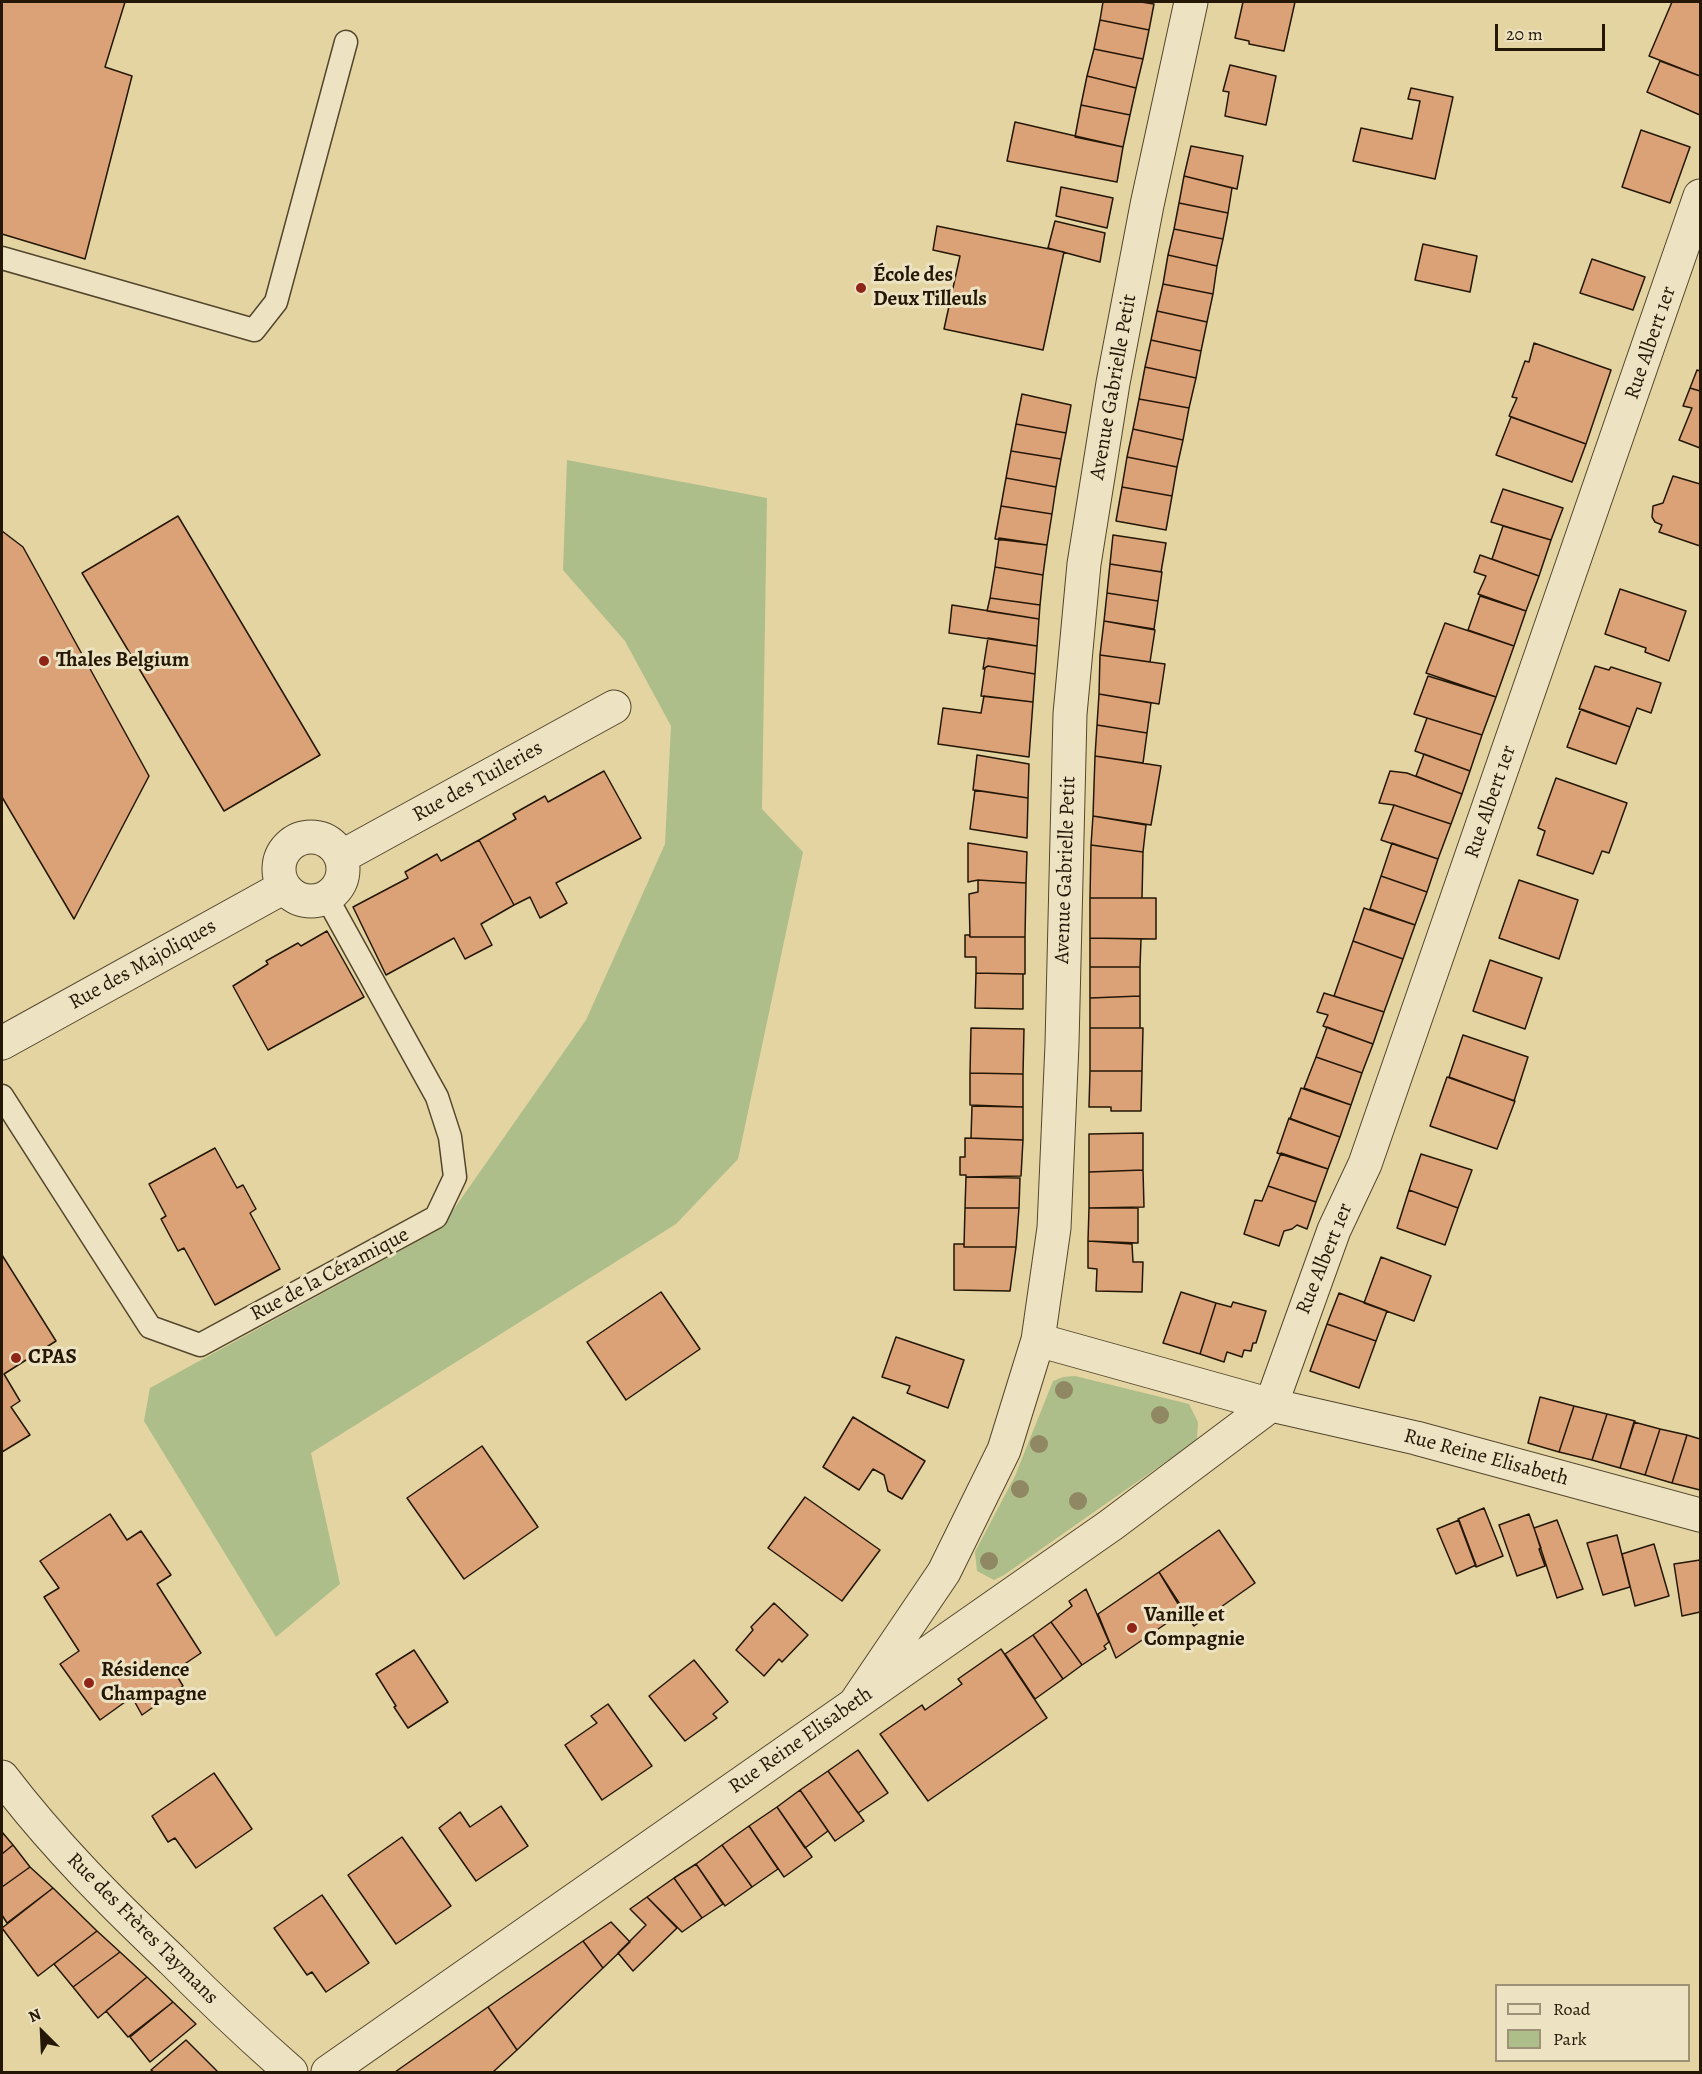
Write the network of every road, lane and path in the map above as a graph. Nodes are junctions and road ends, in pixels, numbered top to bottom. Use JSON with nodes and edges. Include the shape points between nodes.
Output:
{"nodes":[{"id":1,"x":1191,"y":2,"type":"edge"},
{"id":2,"x":345,"y":42,"type":"dead end"},
{"id":3,"x":1701,"y":196,"type":"edge"},
{"id":4,"x":2,"y":258,"type":"edge"},
{"id":5,"x":614,"y":706,"type":"dead end"},
{"id":6,"x":341,"y":857,"type":"junction"},
{"id":7,"x":284,"y":887,"type":"junction"},
{"id":8,"x":327,"y":898,"type":"junction"},
{"id":9,"x":2,"y":1043,"type":"edge"},
{"id":10,"x":2,"y":1095,"type":"edge"},
{"id":11,"x":1038,"y":1340,"type":"junction"},
{"id":12,"x":1270,"y":1405,"type":"junction"},
{"id":13,"x":1701,"y":1515,"type":"edge"},
{"id":14,"x":856,"y":1702,"type":"junction"},
{"id":15,"x":2,"y":1777,"type":"edge"},
{"id":16,"x":291,"y":2073,"type":"edge"},
{"id":17,"x":328,"y":2073,"type":"edge"}],
"edges":[{"from":1,"to":11,"type":"street","name":"Avenue Gabrielle Petit","via":[[1113,383],[1084,564],[1071,714],[1054,1228]]},
{"from":2,"to":4,"type":"lane","via":[[276,302],[254,330]]},
{"from":3,"to":12,"type":"street","name":"Rue Albert 1er","via":[[1365,1164],[1334,1230]]},
{"from":5,"to":6,"type":"street","name":"Rue des Tuileries"},
{"from":6,"to":7,"type":"street","via":[[325,840],[314,837],[296,841],[283,852],[279,864]]},
{"from":6,"to":8,"type":"street","via":[[342,880]]},
{"from":7,"to":8,"type":"street","via":[[303,901]]},
{"from":7,"to":9,"type":"street","name":"Rue des Majoliques"},
{"from":8,"to":10,"type":"lane","name":"Rue de la Céramique","via":[[437,1096],[450,1137],[455,1177],[436,1217],[200,1345],[150,1327]]},
{"from":11,"to":12,"type":"street","name":"Rue Reine Elisabeth"},
{"from":11,"to":14,"type":"street","name":"Avenue Gabrielle Petit","via":[[1004,1450],[949,1562]]},
{"from":12,"to":13,"type":"street","name":"Rue Reine Elisabeth","via":[[1416,1438]]},
{"from":12,"to":14,"type":"street","name":"Rue Reine Elisabeth","via":[[1111,1525]]},
{"from":14,"to":17,"type":"street","name":"Rue Reine Elisabeth"},
{"from":15,"to":16,"type":"street","name":"Rue des Frères Taymans","via":[[95,1886]]}]}
